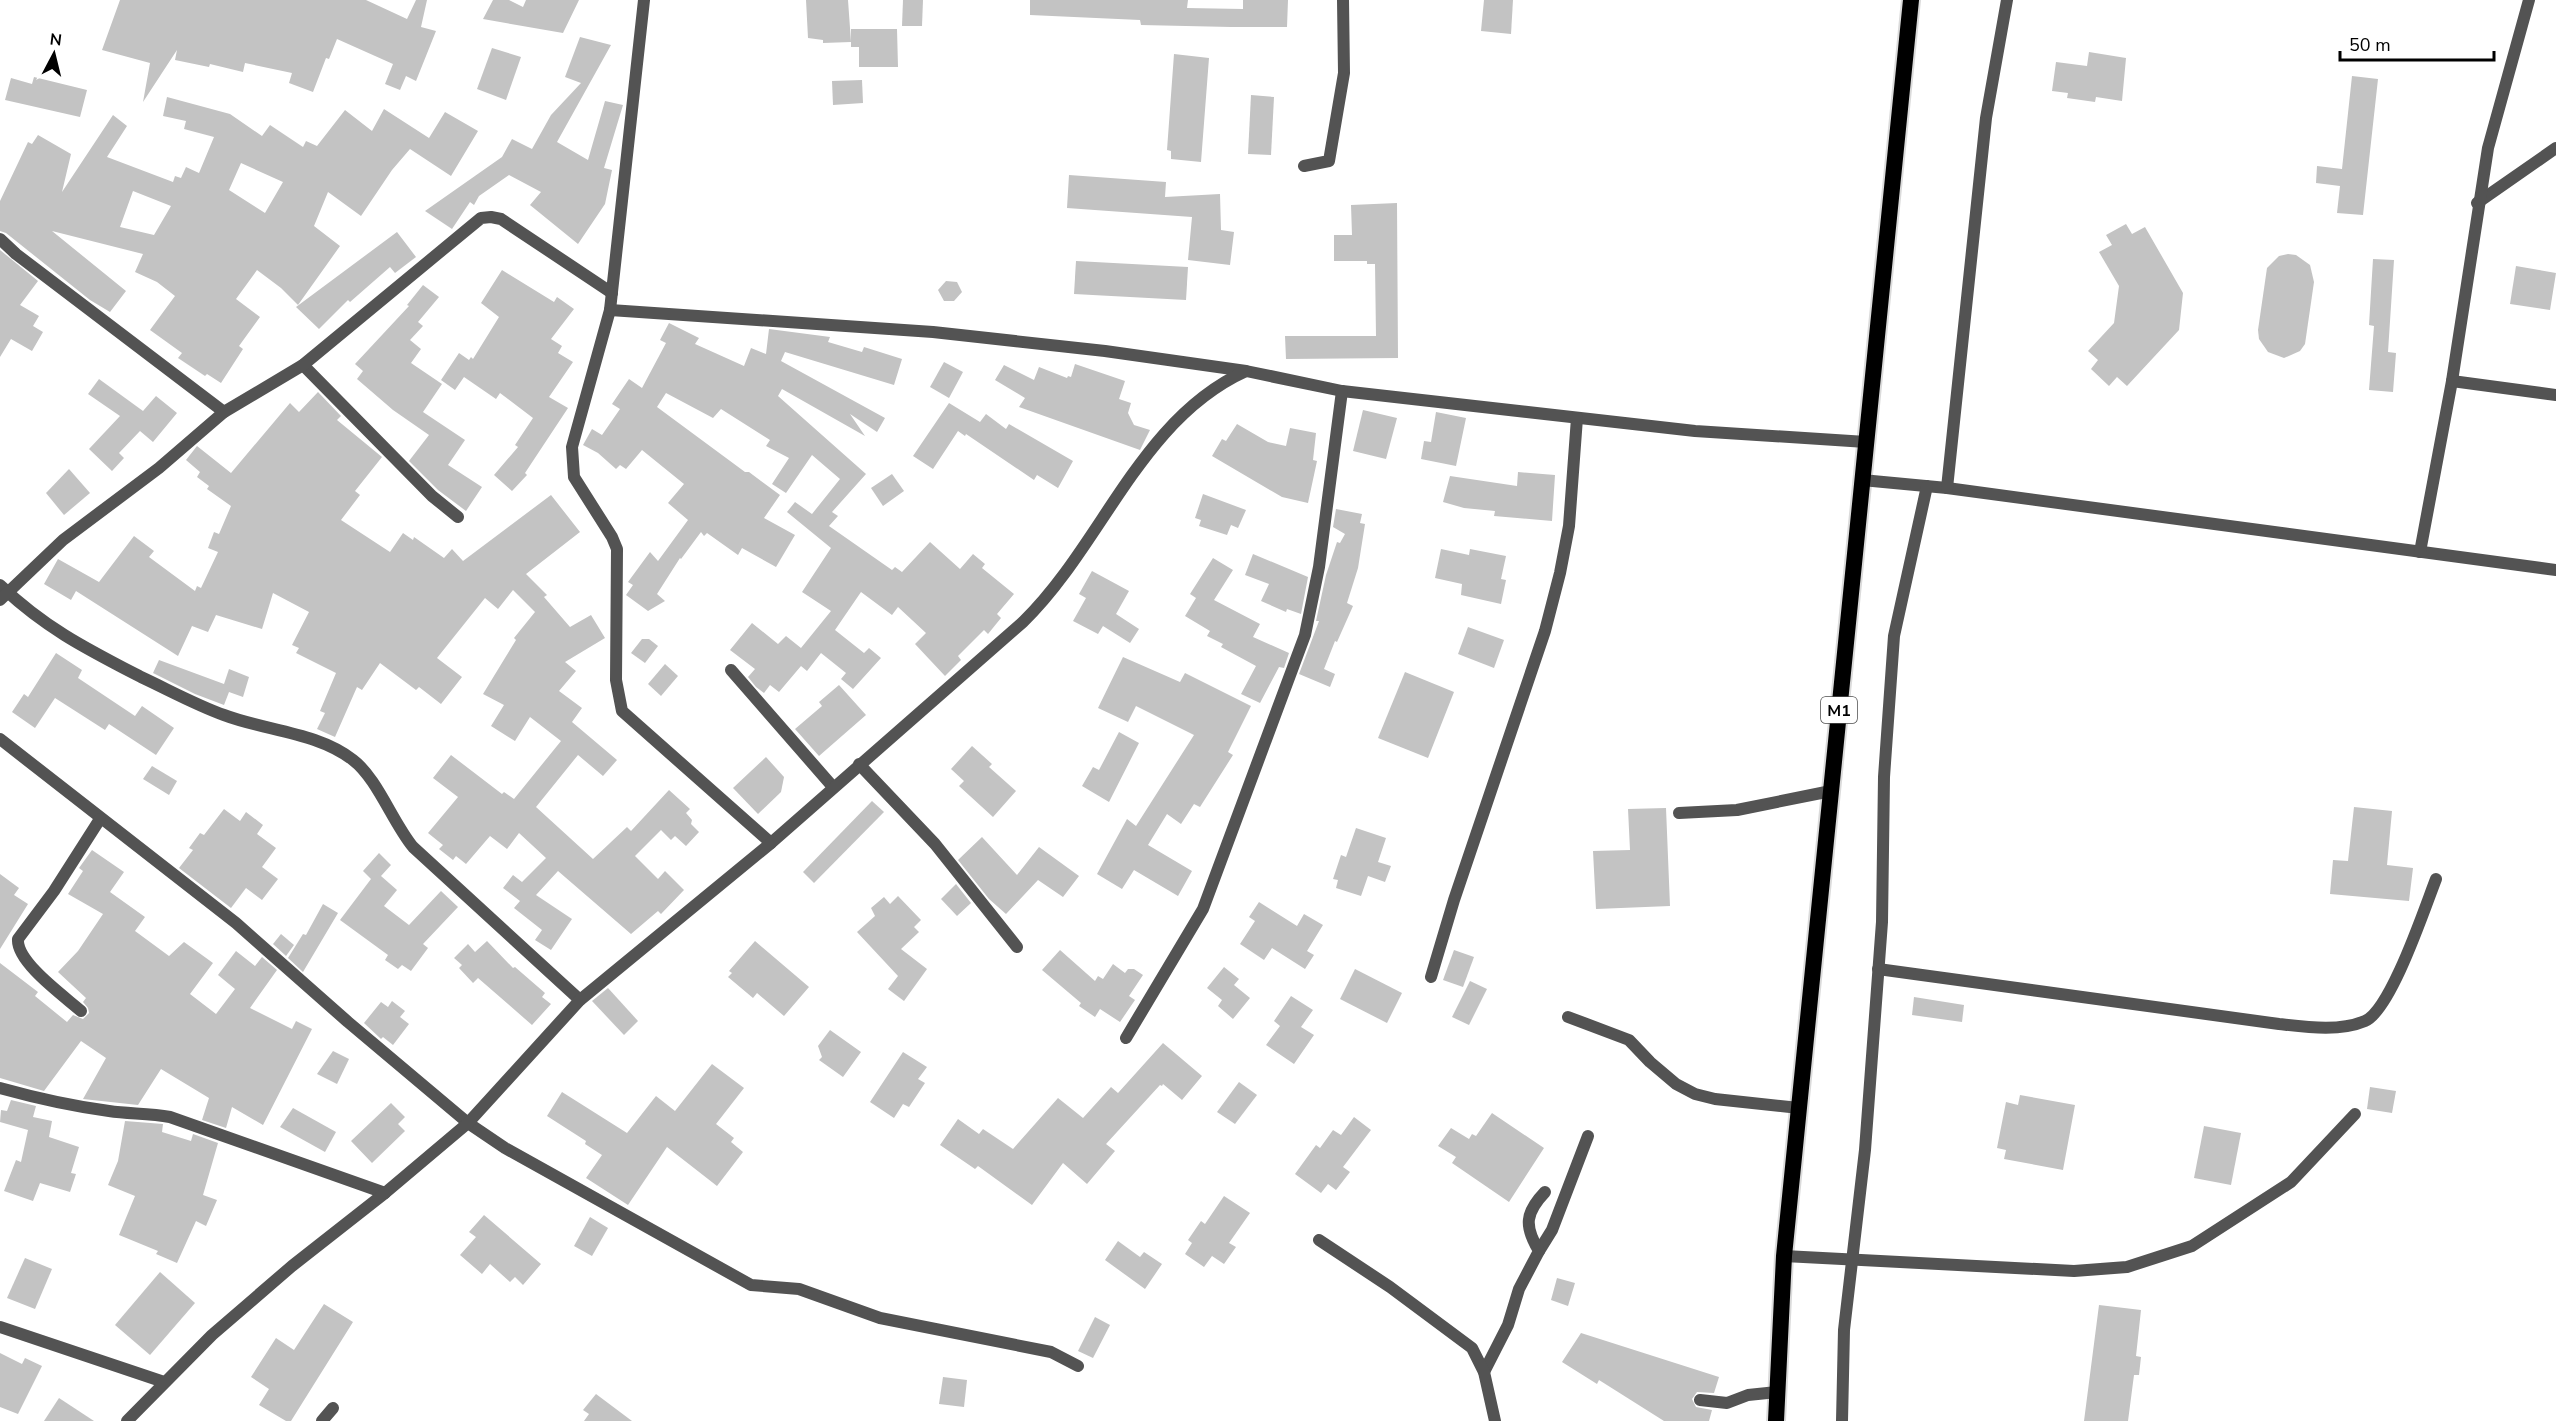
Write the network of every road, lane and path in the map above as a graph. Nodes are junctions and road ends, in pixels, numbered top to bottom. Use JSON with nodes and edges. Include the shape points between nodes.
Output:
{"nodes":[{"id":1,"x":644,"y":0,"type":"edge"},
{"id":2,"x":1343,"y":0,"type":"edge"},
{"id":3,"x":1911,"y":0,"type":"edge"},
{"id":4,"x":2007,"y":0,"type":"edge"},
{"id":5,"x":2529,"y":0,"type":"edge"},
{"id":6,"x":2556,"y":148,"type":"edge"},
{"id":7,"x":1304,"y":166,"type":"dead end"},
{"id":8,"x":2477,"y":203,"type":"junction"},
{"id":9,"x":0,"y":239,"type":"edge"},
{"id":10,"x":612,"y":293,"type":"junction"},
{"id":11,"x":610,"y":310,"type":"junction"},
{"id":12,"x":303,"y":365,"type":"junction"},
{"id":13,"x":1246,"y":371,"type":"junction"},
{"id":14,"x":2452,"y":381,"type":"junction"},
{"id":15,"x":1342,"y":390,"type":"junction"},
{"id":16,"x":2556,"y":395,"type":"edge"},
{"id":17,"x":224,"y":412,"type":"junction"},
{"id":18,"x":1577,"y":418,"type":"junction"},
{"id":19,"x":1866,"y":442,"type":"junction"},
{"id":20,"x":1862,"y":480,"type":"junction"},
{"id":21,"x":1927,"y":486,"type":"junction"},
{"id":22,"x":1947,"y":488,"type":"junction"},
{"id":23,"x":458,"y":518,"type":"dead end"},
{"id":24,"x":2420,"y":552,"type":"junction"},
{"id":25,"x":2556,"y":570,"type":"edge"},
{"id":26,"x":3,"y":593,"type":"edge"},
{"id":27,"x":731,"y":670,"type":"dead end"},
{"id":28,"x":0,"y":739,"type":"edge"},
{"id":29,"x":859,"y":764,"type":"junction"},
{"id":30,"x":833,"y":787,"type":"junction"},
{"id":31,"x":1831,"y":791,"type":"junction"},
{"id":32,"x":1679,"y":813,"type":"dead end"},
{"id":33,"x":100,"y":819,"type":"junction"},
{"id":34,"x":771,"y":843,"type":"junction"},
{"id":35,"x":2436,"y":879,"type":"dead end"},
{"id":36,"x":1017,"y":947,"type":"dead end"},
{"id":37,"x":1878,"y":969,"type":"junction"},
{"id":38,"x":1431,"y":977,"type":"dead end"},
{"id":39,"x":580,"y":999,"type":"junction"},
{"id":40,"x":81,"y":1011,"type":"dead end"},
{"id":41,"x":1568,"y":1017,"type":"dead end"},
{"id":42,"x":1126,"y":1038,"type":"dead end"},
{"id":43,"x":0,"y":1088,"type":"edge"},
{"id":44,"x":1799,"y":1108,"type":"junction"},
{"id":45,"x":2355,"y":1114,"type":"dead end"},
{"id":46,"x":468,"y":1123,"type":"junction"},
{"id":47,"x":1588,"y":1136,"type":"dead end"},
{"id":48,"x":1545,"y":1192,"type":"dead end"},
{"id":49,"x":385,"y":1193,"type":"junction"},
{"id":50,"x":1319,"y":1240,"type":"dead end"},
{"id":51,"x":1539,"y":1251,"type":"junction"},
{"id":52,"x":1784,"y":1256,"type":"junction"},
{"id":53,"x":1852,"y":1259,"type":"junction"},
{"id":54,"x":0,"y":1327,"type":"edge"},
{"id":55,"x":1078,"y":1366,"type":"dead end"},
{"id":56,"x":1484,"y":1372,"type":"junction"},
{"id":57,"x":164,"y":1382,"type":"junction"},
{"id":58,"x":1777,"y":1392,"type":"junction"},
{"id":59,"x":1700,"y":1400,"type":"dead end"},
{"id":60,"x":333,"y":1408,"type":"dead end"},
{"id":61,"x":127,"y":1421,"type":"edge"},
{"id":62,"x":322,"y":1421,"type":"edge"},
{"id":63,"x":1495,"y":1421,"type":"edge"},
{"id":64,"x":1776,"y":1421,"type":"edge"},
{"id":65,"x":1842,"y":1421,"type":"edge"}],
"edges":[{"from":1,"to":10,"type":"street"},
{"from":2,"to":7,"type":"street","via":[[1344,74],[1329,160]]},
{"from":3,"to":19,"type":"highway","number":"M1"},
{"from":4,"to":22,"type":"street","via":[[1986,118]]},
{"from":5,"to":8,"type":"street","via":[[2487,148]]},
{"from":6,"to":8,"type":"street"},
{"from":8,"to":14,"type":"street"},
{"from":9,"to":17,"type":"street"},
{"from":10,"to":11,"type":"street"},
{"from":10,"to":12,"type":"street","via":[[501,219],[481,218]]},
{"from":11,"to":13,"type":"street","via":[[933,332]]},
{"from":11,"to":34,"type":"street","via":[[572,456],[574,477],[617,549],[619,702],[622,711],[638,726]]},
{"from":12,"to":17,"type":"street"},
{"from":12,"to":23,"type":"street"},
{"from":13,"to":15,"type":"street"},
{"from":13,"to":29,"type":"street","via":[[1223,381],[1171,425],[1048,598]]},
{"from":14,"to":16,"type":"street"},
{"from":14,"to":24,"type":"street"},
{"from":15,"to":18,"type":"street"},
{"from":15,"to":42,"type":"street","via":[[1319,567],[1305,635],[1203,909]]},
{"from":17,"to":26,"type":"street"},
{"from":18,"to":19,"type":"street","via":[[1695,431]]},
{"from":18,"to":38,"type":"street","via":[[1569,526],[1545,631]]},
{"from":19,"to":20,"type":"highway","number":"M1"},
{"from":20,"to":21,"type":"street"},
{"from":20,"to":31,"type":"highway","number":"M1"},
{"from":21,"to":22,"type":"street"},
{"from":21,"to":37,"type":"street","via":[[1894,636],[1885,754]]},
{"from":22,"to":24,"type":"street"},
{"from":24,"to":25,"type":"street"},
{"from":26,"to":39,"type":"street","via":[[71,641],[191,701],[225,716],[302,737],[354,760],[413,846]]},
{"from":27,"to":30,"type":"street"},
{"from":28,"to":33,"type":"street"},
{"from":29,"to":30,"type":"street"},
{"from":29,"to":36,"type":"street","via":[[935,844]]},
{"from":30,"to":34,"type":"street"},
{"from":31,"to":32,"type":"street","via":[[1737,810]]},
{"from":31,"to":44,"type":"highway","number":"M1"},
{"from":33,"to":40,"type":"street","via":[[17,946],[31,967]]},
{"from":33,"to":46,"type":"street","via":[[236,923]]},
{"from":34,"to":39,"type":"street"},
{"from":35,"to":37,"type":"street","via":[[2384,1003],[2367,1021],[2336,1027],[2279,1024]]},
{"from":37,"to":53,"type":"street","via":[[1865,1150]]},
{"from":39,"to":46,"type":"street"},
{"from":41,"to":44,"type":"street","via":[[1629,1040],[1676,1084],[1695,1094]]},
{"from":43,"to":49,"type":"street","via":[[112,1112],[170,1117]]},
{"from":44,"to":52,"type":"highway","number":"M1"},
{"from":45,"to":53,"type":"street","via":[[2290,1182],[2192,1246],[2127,1267],[2074,1271]]},
{"from":46,"to":49,"type":"street"},
{"from":46,"to":55,"type":"street","via":[[563,1181],[751,1285],[799,1289],[880,1318],[1051,1352]]},
{"from":47,"to":51,"type":"street","via":[[1552,1230]]},
{"from":48,"to":51,"type":"street","via":[[1533,1204],[1528,1218],[1531,1238]]},
{"from":49,"to":57,"type":"street","via":[[292,1266]]},
{"from":50,"to":56,"type":"street","via":[[1472,1348]]},
{"from":51,"to":56,"type":"street"},
{"from":52,"to":53,"type":"street"},
{"from":52,"to":58,"type":"highway","number":"M1"},
{"from":53,"to":65,"type":"street","via":[[1844,1330]]},
{"from":54,"to":57,"type":"street"},
{"from":56,"to":63,"type":"street"},
{"from":57,"to":61,"type":"street"},
{"from":58,"to":59,"type":"street","via":[[1748,1395],[1727,1403]]},
{"from":58,"to":64,"type":"highway","number":"M1"},
{"from":60,"to":62,"type":"street"}]}
